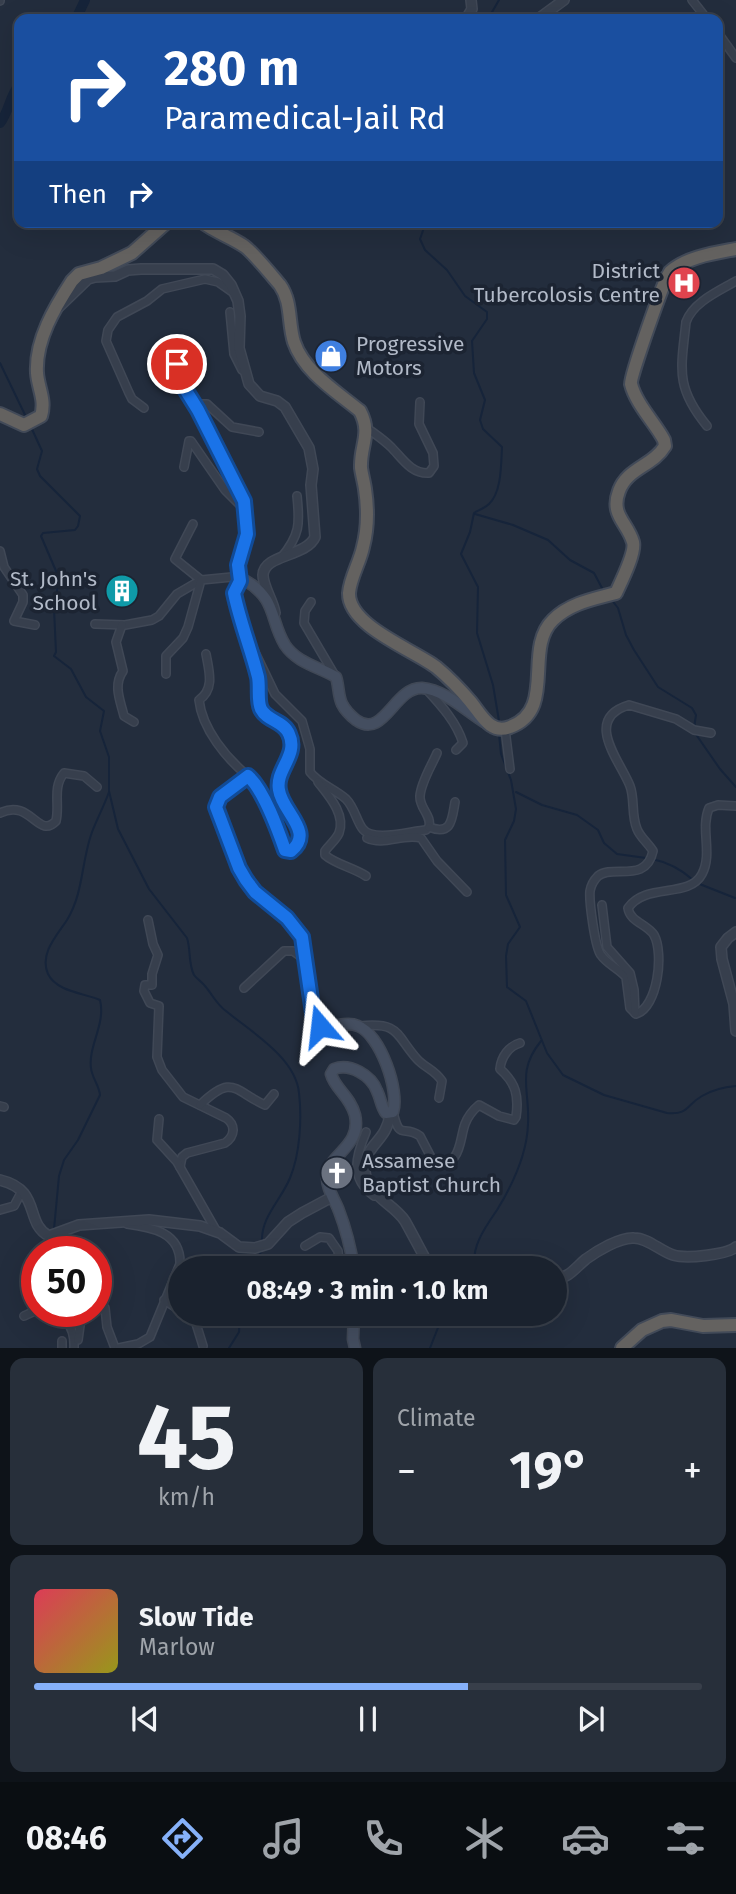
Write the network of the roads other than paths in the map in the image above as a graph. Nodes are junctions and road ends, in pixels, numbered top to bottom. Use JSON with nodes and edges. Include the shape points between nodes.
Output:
{"nodes":[{"id":1,"x":564,"y":0,"type":"edge"},
{"id":2,"x":692,"y":0,"type":"edge"},
{"id":3,"x":545,"y":14,"type":"edge"},
{"id":4,"x":704,"y":14,"type":"edge"},
{"id":5,"x":723,"y":40,"type":"edge"},
{"id":6,"x":736,"y":58,"type":"edge"},
{"id":7,"x":160,"y":228,"type":"edge"},
{"id":8,"x":211,"y":228,"type":"edge"},
{"id":9,"x":736,"y":249,"type":"edge"},
{"id":10,"x":736,"y":281,"type":"edge"},
{"id":11,"x":236,"y":295,"type":"junction"},
{"id":12,"x":57,"y":309,"type":"junction"},
{"id":13,"x":230,"y":312,"type":"dead end"},
{"id":14,"x":174,"y":347,"type":"dead end"},
{"id":15,"x":244,"y":374,"type":"junction"},
{"id":16,"x":420,"y":402,"type":"dead end"},
{"id":17,"x":144,"y":408,"type":"dead end"},
{"id":18,"x":198,"y":410,"type":"junction"},
{"id":19,"x":0,"y":414,"type":"edge"},
{"id":20,"x":707,"y":426,"type":"dead end"},
{"id":21,"x":367,"y":428,"type":"junction"},
{"id":22,"x":259,"y":432,"type":"dead end"},
{"id":23,"x":184,"y":467,"type":"dead end"},
{"id":24,"x":297,"y":496,"type":"dead end"},
{"id":25,"x":245,"y":511,"type":"junction"},
{"id":26,"x":193,"y":524,"type":"dead end"},
{"id":27,"x":0,"y":551,"type":"edge"},
{"id":28,"x":281,"y":558,"type":"junction"},
{"id":29,"x":201,"y":580,"type":"junction"},
{"id":30,"x":240,"y":581,"type":"junction"},
{"id":31,"x":311,"y":603,"type":"dead end"},
{"id":32,"x":275,"y":614,"type":"junction"},
{"id":33,"x":95,"y":624,"type":"dead end"},
{"id":34,"x":35,"y":625,"type":"dead end"},
{"id":35,"x":122,"y":625,"type":"junction"},
{"id":36,"x":245,"y":635,"type":"junction"},
{"id":37,"x":206,"y":654,"type":"dead end"},
{"id":38,"x":166,"y":674,"type":"dead end"},
{"id":39,"x":336,"y":677,"type":"junction"},
{"id":40,"x":427,"y":689,"type":"junction"},
{"id":41,"x":134,"y":722,"type":"dead end"},
{"id":42,"x":489,"y":725,"type":"junction"},
{"id":43,"x":505,"y":729,"type":"junction"},
{"id":44,"x":711,"y":733,"type":"dead end"},
{"id":45,"x":456,"y":750,"type":"dead end"},
{"id":46,"x":437,"y":753,"type":"dead end"},
{"id":47,"x":510,"y":769,"type":"dead end"},
{"id":48,"x":248,"y":776,"type":"junction"},
{"id":49,"x":313,"y":776,"type":"junction"},
{"id":50,"x":97,"y":787,"type":"dead end"},
{"id":51,"x":456,"y":802,"type":"dead end"},
{"id":52,"x":736,"y":806,"type":"edge"},
{"id":53,"x":0,"y":813,"type":"edge"},
{"id":54,"x":429,"y":827,"type":"junction"},
{"id":55,"x":364,"y":831,"type":"junction"},
{"id":56,"x":366,"y":876,"type":"dead end"},
{"id":57,"x":467,"y":892,"type":"dead end"},
{"id":58,"x":602,"y":905,"type":"dead end"},
{"id":59,"x":148,"y":920,"type":"dead end"},
{"id":60,"x":736,"y":932,"type":"edge"},
{"id":61,"x":304,"y":959,"type":"junction"},
{"id":62,"x":244,"y":988,"type":"dead end"},
{"id":63,"x":635,"y":1014,"type":"junction"},
{"id":64,"x":360,"y":1026,"type":"junction"},
{"id":65,"x":736,"y":1031,"type":"edge"},
{"id":66,"x":520,"y":1043,"type":"dead end"},
{"id":67,"x":274,"y":1094,"type":"dead end"},
{"id":68,"x":439,"y":1098,"type":"dead end"},
{"id":69,"x":200,"y":1105,"type":"junction"},
{"id":70,"x":391,"y":1113,"type":"junction"},
{"id":71,"x":159,"y":1119,"type":"dead end"},
{"id":72,"x":366,"y":1132,"type":"dead end"},
{"id":73,"x":180,"y":1167,"type":"junction"},
{"id":74,"x":0,"y":1180,"type":"edge"},
{"id":75,"x":22,"y":1191,"type":"junction"},
{"id":76,"x":332,"y":1197,"type":"junction"},
{"id":77,"x":382,"y":1200,"type":"junction"},
{"id":78,"x":0,"y":1210,"type":"edge"},
{"id":79,"x":120,"y":1223,"type":"junction"},
{"id":80,"x":217,"y":1232,"type":"junction"},
{"id":81,"x":304,"y":1246,"type":"dead end"},
{"id":82,"x":736,"y":1247,"type":"edge"},
{"id":83,"x":339,"y":1256,"type":"edge"},
{"id":84,"x":351,"y":1256,"type":"edge"},
{"id":85,"x":424,"y":1256,"type":"edge"},
{"id":86,"x":567,"y":1276,"type":"edge"},
{"id":87,"x":164,"y":1300,"type":"junction"},
{"id":88,"x":168,"y":1302,"type":"edge"},
{"id":89,"x":736,"y":1325,"type":"edge"},
{"id":90,"x":197,"y":1326,"type":"edge"},
{"id":91,"x":353,"y":1326,"type":"edge"},
{"id":92,"x":71,"y":1327,"type":"edge"},
{"id":93,"x":79,"y":1327,"type":"edge"},
{"id":94,"x":107,"y":1327,"type":"edge"},
{"id":95,"x":203,"y":1346,"type":"edge"},
{"id":96,"x":76,"y":1348,"type":"edge"},
{"id":97,"x":117,"y":1348,"type":"edge"},
{"id":98,"x":355,"y":1348,"type":"edge"},
{"id":99,"x":622,"y":1348,"type":"edge"}],
"edges":[{"from":1,"to":3,"type":"street"},
{"from":2,"to":4,"type":"street"},
{"from":5,"to":6,"type":"street"},
{"from":7,"to":12,"type":"highway","via":[[132,253],[79,274]]},
{"from":8,"to":21,"type":"highway","via":[[246,247],[280,286],[288,298],[300,356],[360,411]]},
{"from":9,"to":43,"type":"highway","via":[[679,266],[665,279],[631,382],[665,446],[626,478],[616,506],[634,543],[634,553],[616,593],[582,602],[552,620],[539,644],[534,704],[521,722]]},
{"from":10,"to":20,"type":"street","via":[[702,302],[685,322],[681,365],[687,398]]},
{"from":11,"to":12,"type":"street","via":[[223,275],[213,269],[141,269],[88,279]]},
{"from":11,"to":15,"type":"street"},
{"from":11,"to":17,"type":"street","via":[[205,279],[162,289],[117,317],[106,341],[132,399]]},
{"from":12,"to":19,"type":"highway","via":[[38,356],[41,416],[24,425]]},
{"from":13,"to":15,"type":"street","via":[[234,354]]},
{"from":14,"to":18,"type":"street","via":[[180,381]]},
{"from":15,"to":28,"type":"street","via":[[252,390],[285,407],[312,456],[315,537],[307,547]]},
{"from":16,"to":21,"type":"street","via":[[419,424],[433,453],[434,467],[429,473],[408,466]]},
{"from":18,"to":22,"type":"street","via":[[207,404],[232,427]]},
{"from":18,"to":25,"type":"street","via":[[240,489]]},
{"from":21,"to":42,"type":"highway","via":[[361,465],[368,525],[350,599],[374,629],[450,679]]},
{"from":23,"to":25,"type":"street","via":[[191,441]]},
{"from":24,"to":28,"type":"street","via":[[297,536]]},
{"from":25,"to":30,"type":"street","via":[[247,534],[238,565]]},
{"from":26,"to":29,"type":"street","via":[[176,559]]},
{"from":27,"to":34,"type":"street","via":[[4,568],[23,595],[14,621]]},
{"from":28,"to":32,"type":"street","via":[[263,573]]},
{"from":29,"to":30,"type":"street","via":[[232,577]]},
{"from":29,"to":35,"type":"street","via":[[177,594],[152,620]]},
{"from":29,"to":38,"type":"street","via":[[183,638],[166,656]]},
{"from":30,"to":32,"type":"main road","via":[[262,593]]},
{"from":30,"to":36,"type":"main road","via":[[234,593]]},
{"from":31,"to":39,"type":"street","via":[[304,623]]},
{"from":32,"to":39,"type":"main road","via":[[286,646],[296,657]]},
{"from":33,"to":35,"type":"street"},
{"from":35,"to":41,"type":"street","via":[[116,637],[123,671],[117,693],[124,716]]},
{"from":36,"to":48,"type":"main road","via":[[258,680],[260,707],[284,726],[292,744],[278,789],[300,830],[301,840],[291,851],[285,850]]},
{"from":36,"to":49,"type":"street","via":[[275,695],[302,721]]},
{"from":37,"to":48,"type":"street","via":[[210,677],[199,700],[202,717],[225,755]]},
{"from":39,"to":40,"type":"main road","via":[[341,702],[354,718],[372,725],[410,690]]},
{"from":40,"to":42,"type":"main road"},
{"from":40,"to":45,"type":"street","via":[[459,733],[463,743]]},
{"from":42,"to":43,"type":"highway"},
{"from":43,"to":47,"type":"street"},
{"from":44,"to":63,"type":"street","via":[[629,705],[617,710],[607,725],[608,744],[632,793],[638,831],[653,851],[639,869],[597,877],[590,905],[599,953],[626,977]]},
{"from":46,"to":54,"type":"street","via":[[420,794]]},
{"from":48,"to":61,"type":"main road","via":[[220,797],[216,807],[239,868],[255,892],[302,937]]},
{"from":49,"to":55,"type":"street","via":[[348,802]]},
{"from":49,"to":56,"type":"street","via":[[338,814],[339,833],[325,855]]},
{"from":50,"to":53,"type":"street","via":[[84,776],[64,774],[56,787],[56,821],[48,827],[15,808]]},
{"from":51,"to":54,"type":"street","via":[[448,827]]},
{"from":52,"to":63,"type":"street","via":[[709,808],[705,863],[699,878],[682,888],[640,897],[628,908],[653,933],[658,956],[653,994],[644,1010]]},
{"from":54,"to":55,"type":"street","via":[[376,836]]},
{"from":55,"to":57,"type":"street","via":[[366,837],[377,841],[421,838]]},
{"from":58,"to":63,"type":"street","via":[[607,947],[630,973]]},
{"from":59,"to":69,"type":"street","via":[[158,959],[152,985],[144,988],[150,1003],[159,1006],[158,1063],[179,1094]]},
{"from":60,"to":65,"type":"street","via":[[721,947]]},
{"from":61,"to":62,"type":"street","via":[[284,951]]},
{"from":61,"to":64,"type":"main road","via":[[316,1023]]},
{"from":64,"to":68,"type":"street","via":[[393,1029],[419,1061],[438,1075]]},
{"from":64,"to":70,"type":"main road","via":[[373,1038],[383,1058],[394,1093]]},
{"from":66,"to":70,"type":"street","via":[[509,1048],[500,1065],[515,1087],[516,1117],[509,1119],[479,1105],[468,1118],[461,1148],[452,1158],[433,1161],[420,1136],[398,1129]]},
{"from":67,"to":69,"type":"street","via":[[265,1105],[240,1089],[226,1088]]},
{"from":69,"to":73,"type":"street","via":[[230,1121],[233,1134],[225,1143],[187,1153]]},
{"from":70,"to":76,"type":"main road","via":[[382,1109],[376,1088],[359,1072],[334,1069],[332,1077],[350,1100],[356,1127],[328,1172]]},
{"from":70,"to":77,"type":"street","via":[[387,1130],[371,1148],[365,1168],[372,1189]]},
{"from":71,"to":73,"type":"street","via":[[157,1140]]},
{"from":72,"to":77,"type":"street","via":[[356,1173],[363,1186]]},
{"from":73,"to":80,"type":"street"},
{"from":74,"to":75,"type":"street"},
{"from":75,"to":78,"type":"street","via":[[14,1206]]},
{"from":75,"to":79,"type":"street","via":[[39,1226],[50,1236],[79,1225]]},
{"from":76,"to":80,"type":"street","via":[[288,1222],[262,1247],[245,1249]]},
{"from":76,"to":84,"type":"main road"},
{"from":77,"to":85,"type":"street","via":[[403,1218]]},
{"from":79,"to":80,"type":"street","via":[[149,1220]]},
{"from":79,"to":87,"type":"street","via":[[160,1230],[172,1239],[180,1264]]},
{"from":81,"to":83,"type":"street","via":[[320,1237],[329,1238]]},
{"from":82,"to":86,"type":"street","via":[[718,1255],[678,1256],[631,1237],[597,1252]]},
{"from":87,"to":88,"type":"street"},
{"from":87,"to":97,"type":"street","via":[[150,1336]]},
{"from":89,"to":99,"type":"highway","via":[[662,1321],[642,1330]]},
{"from":90,"to":95,"type":"street"},
{"from":91,"to":98,"type":"main road"},
{"from":92,"to":96,"type":"street"},
{"from":93,"to":96,"type":"street"},
{"from":94,"to":97,"type":"street"}]}
